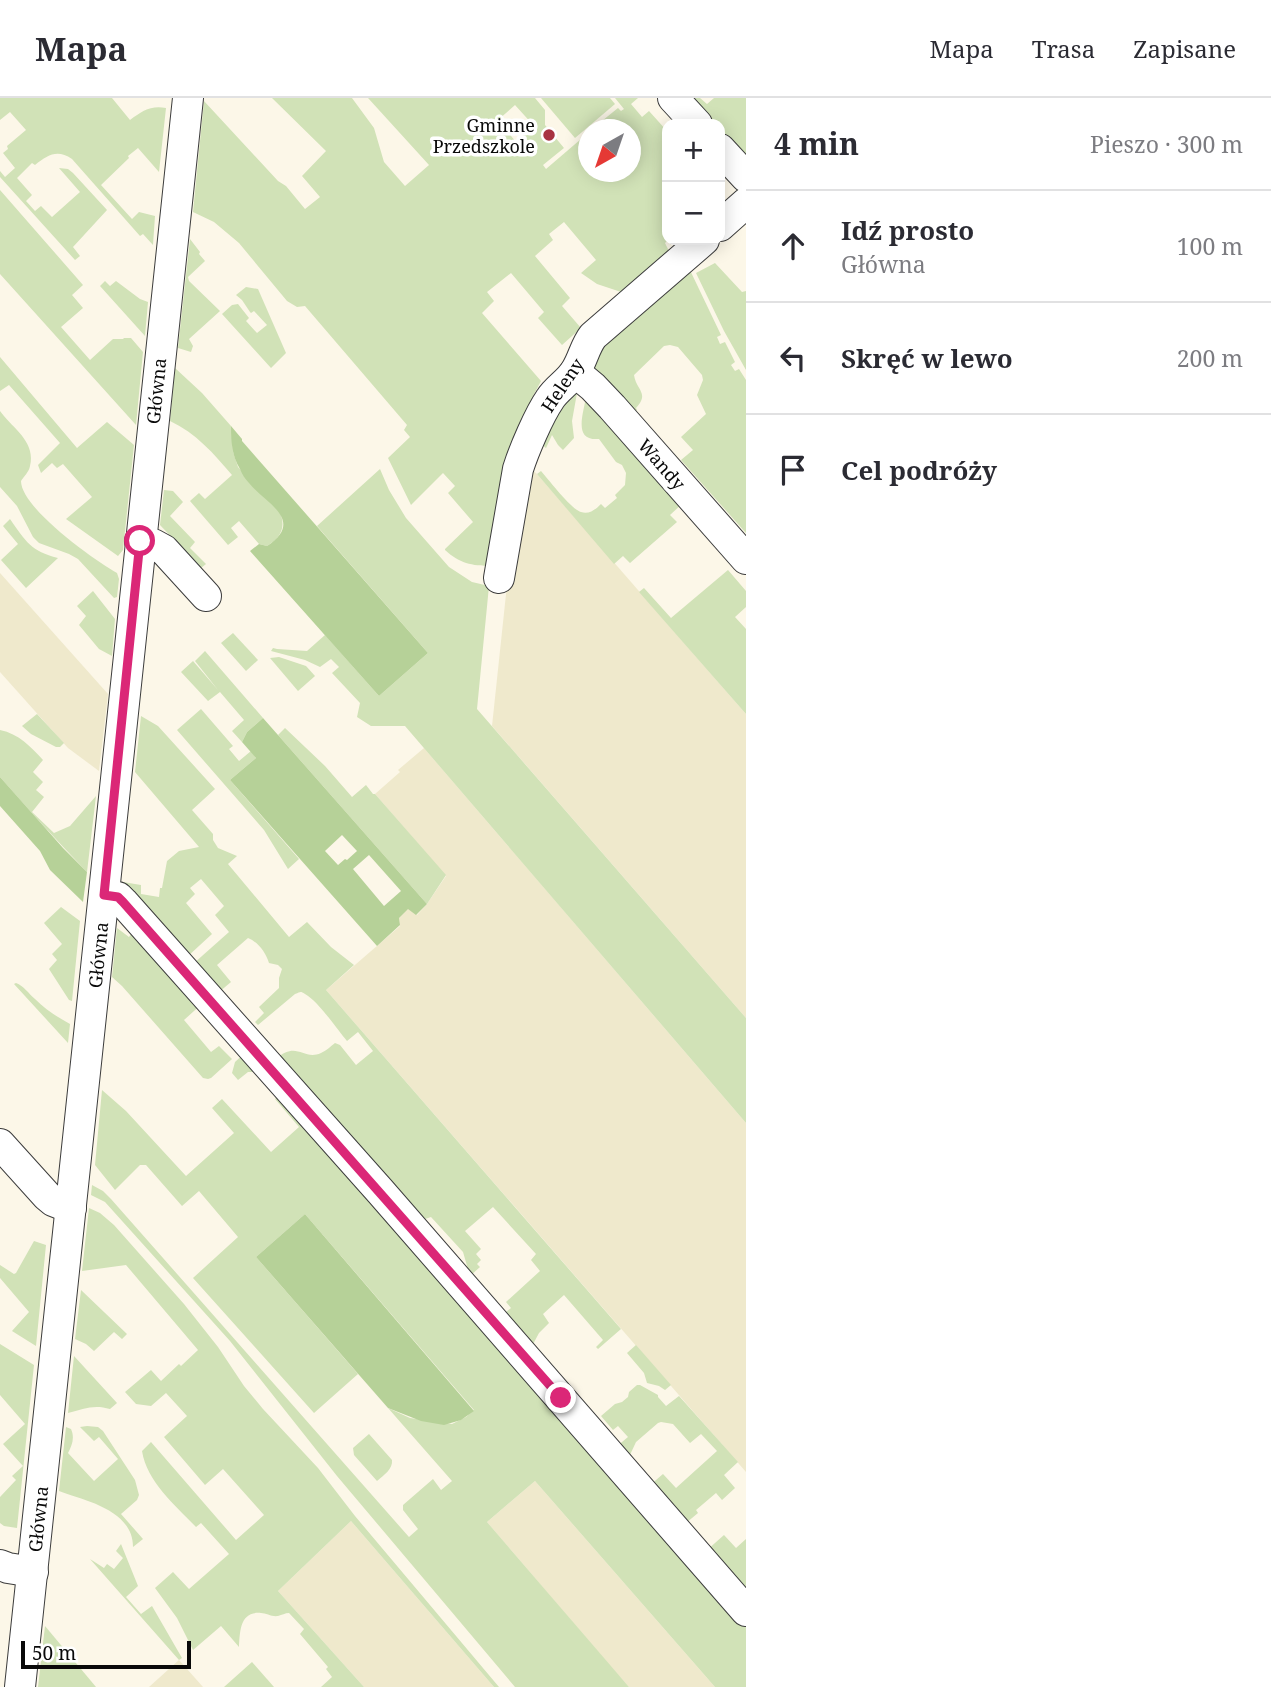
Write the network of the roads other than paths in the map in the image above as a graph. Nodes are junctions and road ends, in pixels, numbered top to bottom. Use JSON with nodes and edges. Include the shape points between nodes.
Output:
{"nodes":[{"id":1,"x":188,"y":98,"type":"edge"},
{"id":2,"x":673,"y":98,"type":"edge"},
{"id":3,"x":692,"y":119,"type":"edge"},
{"id":4,"x":725,"y":154,"type":"edge"},
{"id":5,"x":746,"y":177,"type":"edge"},
{"id":6,"x":746,"y":203,"type":"edge"},
{"id":7,"x":725,"y":222,"type":"edge"},
{"id":8,"x":698,"y":245,"type":"edge"},
{"id":9,"x":575,"y":372,"type":"junction"},
{"id":10,"x":140,"y":541,"type":"junction"},
{"id":11,"x":746,"y":559,"type":"edge"},
{"id":12,"x":499,"y":578,"type":"dead end"},
{"id":13,"x":206,"y":596,"type":"dead end"},
{"id":14,"x":104,"y":895,"type":"junction"},
{"id":15,"x":0,"y":1144,"type":"edge"},
{"id":16,"x":71,"y":1208,"type":"junction"},
{"id":17,"x":0,"y":1565,"type":"edge"},
{"id":18,"x":33,"y":1572,"type":"junction"},
{"id":19,"x":746,"y":1611,"type":"edge"},
{"id":20,"x":20,"y":1687,"type":"edge"}],
"edges":[{"from":1,"to":10,"type":"street","name":"Główna"},
{"from":2,"to":3,"type":"street"},
{"from":4,"to":5,"type":"street"},
{"from":6,"to":7,"type":"street"},
{"from":8,"to":9,"type":"street","name":"Heleny","via":[[593,336]]},
{"from":9,"to":11,"type":"street","name":"Wandy","via":[[612,407]]},
{"from":9,"to":12,"type":"street","name":"Heleny","via":[[547,403],[522,457]]},
{"from":10,"to":13,"type":"street","via":[[164,550]]},
{"from":10,"to":14,"type":"street","name":"Główna"},
{"from":14,"to":16,"type":"street","name":"Główna"},
{"from":14,"to":19,"type":"street","via":[[123,902]]},
{"from":15,"to":16,"type":"street","via":[[48,1198]]},
{"from":16,"to":18,"type":"street","name":"Główna"},
{"from":17,"to":18,"type":"street"},
{"from":18,"to":20,"type":"street","name":"Główna"}]}
